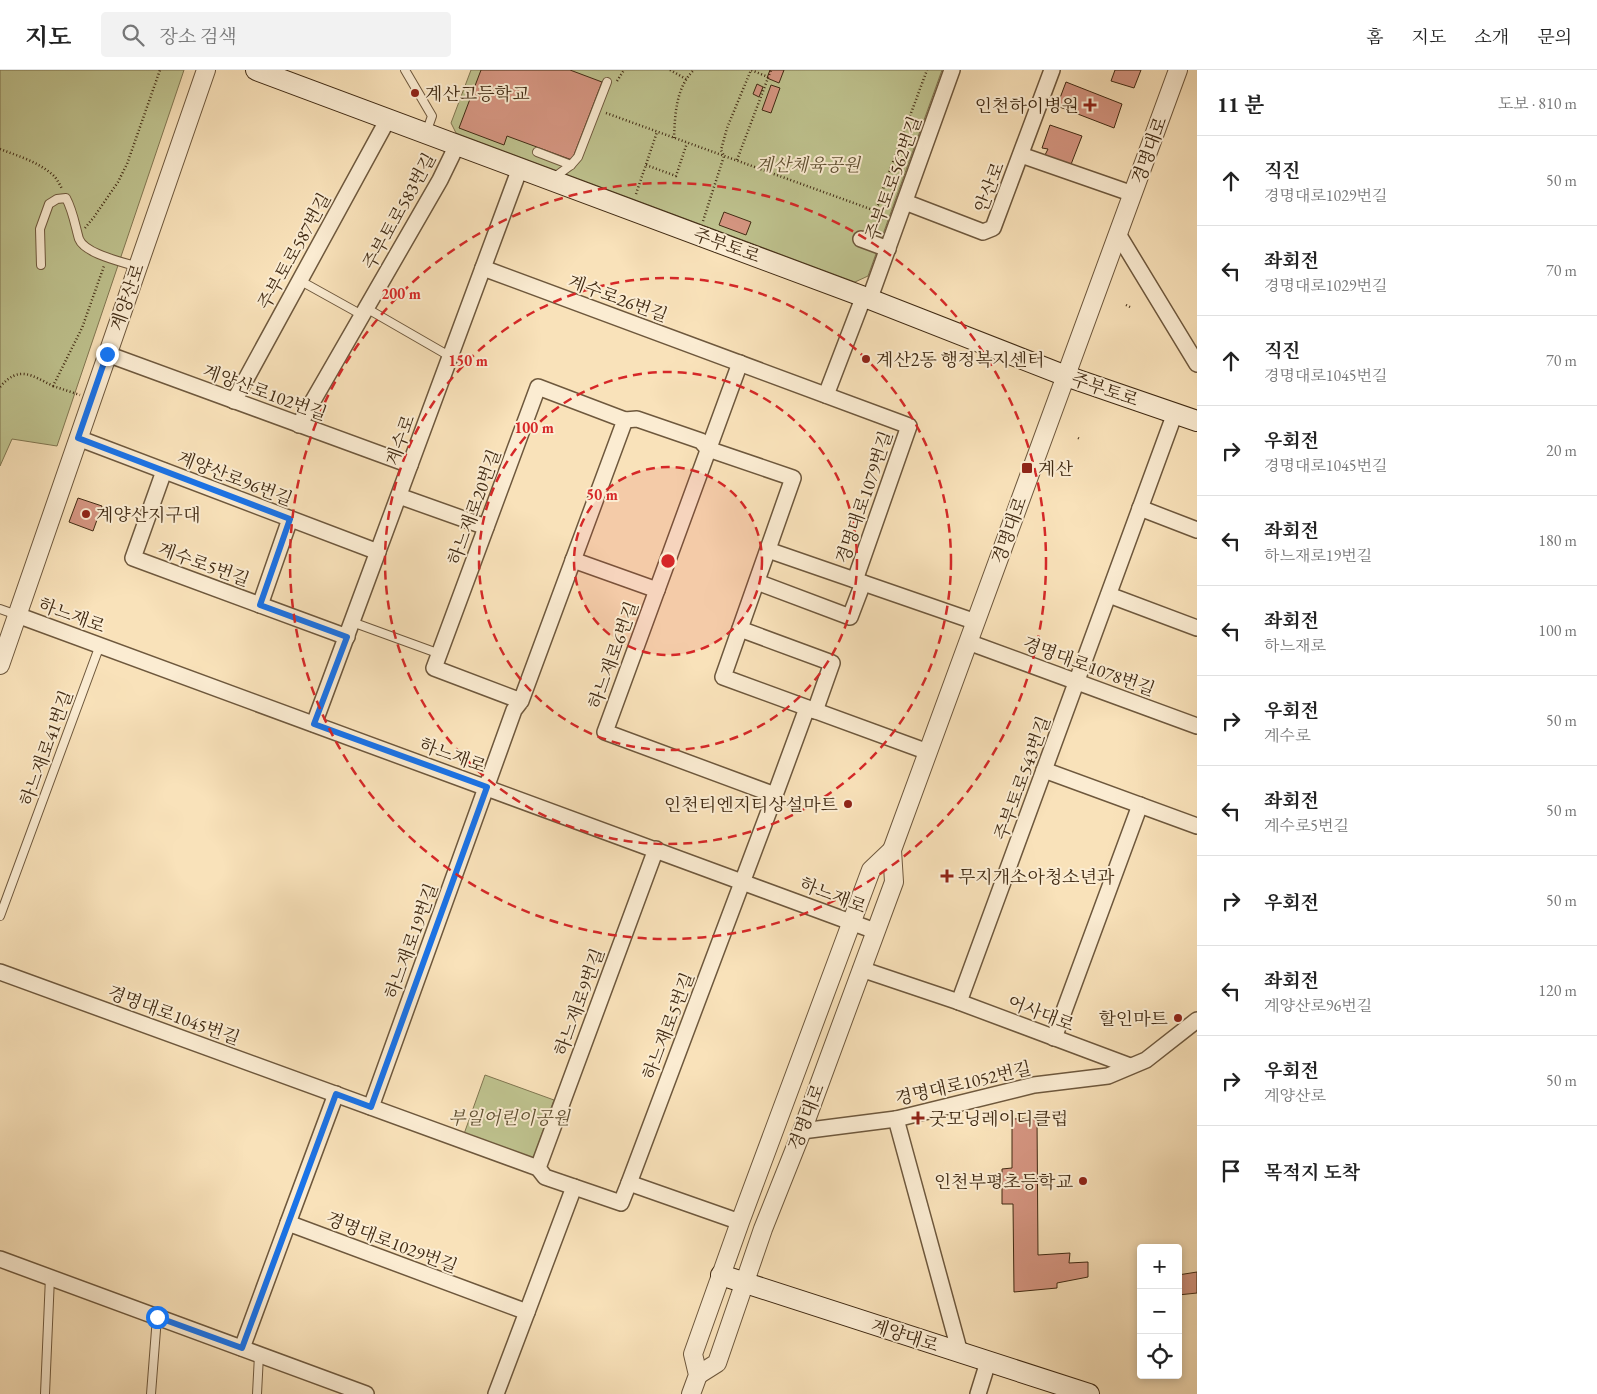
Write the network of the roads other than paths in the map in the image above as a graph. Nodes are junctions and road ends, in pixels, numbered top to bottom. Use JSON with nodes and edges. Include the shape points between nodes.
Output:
{"nodes":[{"id":1,"x":206,"y":70,"type":"edge"},
{"id":2,"x":256,"y":70,"type":"edge"},
{"id":3,"x":405,"y":70,"type":"edge"},
{"id":4,"x":952,"y":70,"type":"edge"},
{"id":5,"x":1052,"y":70,"type":"edge"},
{"id":6,"x":1178,"y":70,"type":"edge"},
{"id":7,"x":607,"y":82,"type":"dead end"},
{"id":8,"x":388,"y":119,"type":"junction"},
{"id":9,"x":426,"y":133,"type":"junction"},
{"id":10,"x":456,"y":145,"type":"junction"},
{"id":11,"x":537,"y":152,"type":"dead end"},
{"id":12,"x":1021,"y":155,"type":"junction"},
{"id":13,"x":571,"y":165,"type":"junction"},
{"id":14,"x":520,"y":168,"type":"junction"},
{"id":15,"x":550,"y":180,"type":"junction"},
{"id":16,"x":1133,"y":194,"type":"junction"},
{"id":17,"x":905,"y":202,"type":"junction"},
{"id":18,"x":1118,"y":234,"type":"junction"},
{"id":19,"x":861,"y":239,"type":"dead end"},
{"id":20,"x":888,"y":249,"type":"junction"},
{"id":21,"x":41,"y":265,"type":"dead end"},
{"id":22,"x":138,"y":267,"type":"junction"},
{"id":23,"x":483,"y":268,"type":"junction"},
{"id":24,"x":299,"y":280,"type":"junction"},
{"id":25,"x":867,"y":298,"type":"junction"},
{"id":26,"x":364,"y":312,"type":"junction"},
{"id":27,"x":107,"y":354,"type":"junction"},
{"id":28,"x":450,"y":357,"type":"junction"},
{"id":29,"x":740,"y":364,"type":"junction"},
{"id":30,"x":1197,"y":364,"type":"edge"},
{"id":31,"x":1066,"y":376,"type":"junction"},
{"id":32,"x":826,"y":395,"type":"junction"},
{"id":33,"x":234,"y":401,"type":"junction"},
{"id":34,"x":1175,"y":413,"type":"junction"},
{"id":35,"x":625,"y":420,"type":"junction"},
{"id":36,"x":1197,"y":421,"type":"edge"},
{"id":37,"x":299,"y":425,"type":"junction"},
{"id":38,"x":909,"y":426,"type":"joint"},
{"id":39,"x":78,"y":438,"type":"junction"},
{"id":40,"x":708,"y":449,"type":"junction"},
{"id":41,"x":410,"y":465,"type":"junction"},
{"id":42,"x":164,"y":471,"type":"junction"},
{"id":43,"x":399,"y":496,"type":"junction"},
{"id":44,"x":1140,"y":508,"type":"junction"},
{"id":45,"x":290,"y":519,"type":"junction"},
{"id":46,"x":486,"y":527,"type":"junction"},
{"id":47,"x":1197,"y":530,"type":"edge"},
{"id":48,"x":768,"y":550,"type":"junction"},
{"id":49,"x":378,"y":552,"type":"junction"},
{"id":50,"x":573,"y":560,"type":"junction"},
{"id":51,"x":757,"y":582,"type":"junction"},
{"id":52,"x":859,"y":582,"type":"junction"},
{"id":53,"x":657,"y":590,"type":"junction"},
{"id":54,"x":1108,"y":596,"type":"junction"},
{"id":55,"x":260,"y":605,"type":"junction"},
{"id":56,"x":0,"y":609,"type":"edge"},
{"id":57,"x":17,"y":615,"type":"junction"},
{"id":58,"x":352,"y":622,"type":"junction"},
{"id":59,"x":976,"y":622,"type":"junction"},
{"id":60,"x":1197,"y":628,"type":"edge"},
{"id":61,"x":740,"y":629,"type":"junction"},
{"id":62,"x":347,"y":637,"type":"junction"},
{"id":63,"x":968,"y":642,"type":"junction"},
{"id":64,"x":100,"y":645,"type":"junction"},
{"id":65,"x":440,"y":654,"type":"junction"},
{"id":66,"x":0,"y":665,"type":"edge"},
{"id":67,"x":1077,"y":682,"type":"junction"},
{"id":68,"x":521,"y":702,"type":"junction"},
{"id":69,"x":811,"y":709,"type":"junction"},
{"id":70,"x":314,"y":724,"type":"junction"},
{"id":71,"x":1197,"y":726,"type":"edge"},
{"id":72,"x":928,"y":752,"type":"junction"},
{"id":73,"x":1044,"y":770,"type":"junction"},
{"id":74,"x":487,"y":787,"type":"junction"},
{"id":75,"x":775,"y":795,"type":"junction"},
{"id":76,"x":1140,"y":805,"type":"junction"},
{"id":77,"x":1197,"y":826,"type":"edge"},
{"id":78,"x":656,"y":849,"type":"junction"},
{"id":79,"x":892,"y":850,"type":"junction"},
{"id":80,"x":742,"y":881,"type":"junction"},
{"id":81,"x":0,"y":916,"type":"edge"},
{"id":82,"x":852,"y":922,"type":"junction"},
{"id":83,"x":875,"y":931,"type":"junction"},
{"id":84,"x":861,"y":969,"type":"junction"},
{"id":85,"x":0,"y":972,"type":"edge"},
{"id":86,"x":959,"y":1002,"type":"junction"},
{"id":87,"x":1197,"y":1020,"type":"edge"},
{"id":88,"x":1054,"y":1038,"type":"junction"},
{"id":89,"x":1130,"y":1066,"type":"junction"},
{"id":90,"x":336,"y":1094,"type":"junction"},
{"id":91,"x":371,"y":1107,"type":"junction"},
{"id":92,"x":896,"y":1118,"type":"junction"},
{"id":93,"x":802,"y":1131,"type":"junction"},
{"id":94,"x":538,"y":1168,"type":"junction"},
{"id":95,"x":628,"y":1183,"type":"junction"},
{"id":96,"x":574,"y":1187,"type":"junction"},
{"id":97,"x":740,"y":1222,"type":"junction"},
{"id":98,"x":288,"y":1223,"type":"junction"},
{"id":99,"x":0,"y":1258,"type":"edge"},
{"id":100,"x":721,"y":1275,"type":"junction"},
{"id":101,"x":50,"y":1277,"type":"junction"},
{"id":102,"x":744,"y":1284,"type":"junction"},
{"id":103,"x":527,"y":1312,"type":"junction"},
{"id":104,"x":157,"y":1317,"type":"junction"},
{"id":105,"x":242,"y":1348,"type":"junction"},
{"id":106,"x":960,"y":1353,"type":"junction"},
{"id":107,"x":259,"y":1355,"type":"junction"},
{"id":108,"x":988,"y":1362,"type":"junction"},
{"id":109,"x":698,"y":1375,"type":"junction"},
{"id":110,"x":45,"y":1394,"type":"edge"},
{"id":111,"x":151,"y":1394,"type":"edge"},
{"id":112,"x":256,"y":1394,"type":"edge"},
{"id":113,"x":366,"y":1394,"type":"edge"},
{"id":114,"x":496,"y":1394,"type":"edge"},
{"id":115,"x":691,"y":1394,"type":"edge"},
{"id":116,"x":978,"y":1394,"type":"edge"},
{"id":117,"x":1089,"y":1394,"type":"edge"}],
"edges":[{"from":1,"to":22,"type":"street","name":"계양산로"},
{"from":2,"to":8,"type":"main road","name":"주부토로"},
{"from":3,"to":9,"type":"lane","via":[[432,116]]},
{"from":4,"to":17,"type":"street","name":"주부토로562번길"},
{"from":5,"to":12,"type":"street","name":"안산로"},
{"from":6,"to":16,"type":"street","name":"경명대로"},
{"from":7,"to":13,"type":"lane","via":[[578,158]]},
{"from":8,"to":9,"type":"main road","name":"주부토로"},
{"from":8,"to":24,"type":"street","name":"주부토로587번길"},
{"from":9,"to":10,"type":"main road","name":"주부토로"},
{"from":10,"to":14,"type":"main road","name":"주부토로"},
{"from":10,"to":26,"type":"street","name":"주부토로583번길","via":[[440,180]]},
{"from":11,"to":13,"type":"lane"},
{"from":12,"to":16,"type":"street"},
{"from":12,"to":17,"type":"street","name":"안산로","via":[[993,228],[983,232]]},
{"from":13,"to":15,"type":"lane"},
{"from":14,"to":15,"type":"main road","name":"주부토로"},
{"from":14,"to":23,"type":"street","name":"계수로"},
{"from":15,"to":25,"type":"main road","name":"주부토로"},
{"from":16,"to":18,"type":"street","name":"경명대로"},
{"from":17,"to":20,"type":"street","name":"주부토로562번길"},
{"from":18,"to":30,"type":"street"},
{"from":18,"to":31,"type":"street","name":"경명대로"},
{"from":19,"to":20,"type":"street"},
{"from":20,"to":25,"type":"street","name":"주부토로562번길"},
{"from":21,"to":22,"type":"lane","via":[[40,229],[49,204],[66,198],[80,241],[90,250]]},
{"from":22,"to":27,"type":"street","name":"계양산로"},
{"from":23,"to":28,"type":"street","name":"계수로"},
{"from":23,"to":29,"type":"street","name":"계수로26번길"},
{"from":24,"to":26,"type":"lane"},
{"from":24,"to":33,"type":"street","name":"주부토로587번길"},
{"from":25,"to":31,"type":"main road","name":"주부토로"},
{"from":25,"to":32,"type":"street","name":"주부토로562번길","via":[[862,301]]},
{"from":26,"to":28,"type":"lane"},
{"from":26,"to":37,"type":"street","name":"주부토로583번길"},
{"from":27,"to":33,"type":"street","name":"계양산로102번길"},
{"from":27,"to":39,"type":"street","name":"계양산로"},
{"from":28,"to":41,"type":"street","name":"계수로"},
{"from":29,"to":32,"type":"street","name":"계수로26번길"},
{"from":29,"to":40,"type":"street","name":"하느재로6번길"},
{"from":31,"to":34,"type":"main road","name":"주부토로"},
{"from":31,"to":59,"type":"street","name":"경명대로"},
{"from":32,"to":38,"type":"street","name":"계수로26번길"},
{"from":33,"to":37,"type":"street","name":"계양산로102번길"},
{"from":34,"to":36,"type":"main road","name":"주부토로"},
{"from":34,"to":44,"type":"street","name":"주부토로543번길"},
{"from":35,"to":40,"type":"street","via":[[637,419],[701,441]]},
{"from":35,"to":46,"type":"street","name":"하느재로20번길","via":[[538,387]]},
{"from":35,"to":50,"type":"street"},
{"from":37,"to":41,"type":"street","name":"계양산로102번길"},
{"from":38,"to":52,"type":"street","name":"경명대로1079번길"},
{"from":39,"to":42,"type":"street","name":"계양산로96번길"},
{"from":39,"to":57,"type":"street","name":"계양산로"},
{"from":40,"to":48,"type":"street","via":[[793,478]]},
{"from":40,"to":53,"type":"street","name":"하느재로6번길"},
{"from":41,"to":43,"type":"street","name":"계수로"},
{"from":42,"to":45,"type":"street","name":"계양산로96번길"},
{"from":42,"to":55,"type":"street","name":"계수로5번길","via":[[133,558]]},
{"from":43,"to":46,"type":"street"},
{"from":43,"to":49,"type":"street","name":"계수로"},
{"from":44,"to":47,"type":"street"},
{"from":44,"to":54,"type":"street","name":"주부토로543번길"},
{"from":45,"to":49,"type":"street","name":"계양산로96번길"},
{"from":45,"to":55,"type":"street"},
{"from":46,"to":65,"type":"street","name":"하느재로20번길"},
{"from":48,"to":51,"type":"street"},
{"from":48,"to":52,"type":"street","name":"경명대로1079번길"},
{"from":49,"to":58,"type":"street","name":"계수로"},
{"from":50,"to":53,"type":"street"},
{"from":50,"to":68,"type":"street"},
{"from":51,"to":52,"type":"street","name":"경명대로1079번길","via":[[850,617]]},
{"from":51,"to":61,"type":"street"},
{"from":52,"to":59,"type":"street","name":"경명대로1079번길"},
{"from":53,"to":75,"type":"street","name":"하느재로6번길","via":[[605,732]]},
{"from":54,"to":60,"type":"street"},
{"from":54,"to":67,"type":"street","name":"주부토로543번길"},
{"from":55,"to":62,"type":"street","name":"계수로5번길"},
{"from":56,"to":57,"type":"lane"},
{"from":57,"to":64,"type":"street","name":"하느재로"},
{"from":57,"to":66,"type":"street","name":"계양산로"},
{"from":58,"to":62,"type":"street","name":"계수로"},
{"from":58,"to":65,"type":"lane"},
{"from":59,"to":63,"type":"street","name":"경명대로"},
{"from":61,"to":69,"type":"street","via":[[723,677]]},
{"from":61,"to":69,"type":"street","via":[[832,663]]},
{"from":62,"to":70,"type":"street","name":"계수로"},
{"from":63,"to":67,"type":"street","name":"경명대로1078번길"},
{"from":63,"to":72,"type":"street","name":"경명대로"},
{"from":64,"to":70,"type":"street","name":"하느재로"},
{"from":64,"to":81,"type":"lane","name":"하느재로41번길"},
{"from":65,"to":68,"type":"street","name":"하느재로20번길","via":[[434,668]]},
{"from":67,"to":71,"type":"street","name":"경명대로1078번길"},
{"from":67,"to":73,"type":"street","name":"주부토로543번길"},
{"from":68,"to":74,"type":"street","via":[[514,710]]},
{"from":69,"to":72,"type":"street"},
{"from":69,"to":75,"type":"street"},
{"from":70,"to":74,"type":"street","name":"하느재로"},
{"from":72,"to":79,"type":"street","name":"경명대로"},
{"from":73,"to":76,"type":"street"},
{"from":73,"to":86,"type":"street","name":"주부토로543번길"},
{"from":74,"to":78,"type":"street","name":"하느재로"},
{"from":74,"to":91,"type":"street","name":"하느재로19번길"},
{"from":75,"to":80,"type":"street"},
{"from":76,"to":77,"type":"street"},
{"from":76,"to":88,"type":"street"},
{"from":78,"to":80,"type":"street","name":"하느재로"},
{"from":78,"to":94,"type":"street","name":"하느재로9번길"},
{"from":79,"to":82,"type":"street","name":"경명대로","via":[[871,870]]},
{"from":79,"to":83,"type":"street","name":"경명대로","via":[[894,882]]},
{"from":80,"to":82,"type":"street","name":"하느재로"},
{"from":80,"to":95,"type":"street","name":"하느재로5번길"},
{"from":82,"to":83,"type":"street","name":"하느재로"},
{"from":82,"to":97,"type":"street","name":"경명대로"},
{"from":83,"to":84,"type":"street","name":"경명대로"},
{"from":84,"to":86,"type":"street","name":"어사대로"},
{"from":84,"to":93,"type":"street","name":"경명대로"},
{"from":85,"to":90,"type":"street","name":"경명대로1045번길"},
{"from":86,"to":88,"type":"street","name":"어사대로"},
{"from":87,"to":89,"type":"street","via":[[1146,1060]]},
{"from":88,"to":89,"type":"street","name":"어사대로"},
{"from":89,"to":92,"type":"street","name":"경명대로1052번길","via":[[1108,1076],[1034,1085]]},
{"from":90,"to":91,"type":"street","name":"경명대로1045번길"},
{"from":90,"to":98,"type":"street"},
{"from":91,"to":94,"type":"street","name":"경명대로1045번길"},
{"from":92,"to":93,"type":"street","name":"경명대로1052번길"},
{"from":92,"to":106,"type":"street"},
{"from":93,"to":102,"type":"street","name":"경명대로"},
{"from":94,"to":96,"type":"street","name":"경명대로1045번길","via":[[545,1177]]},
{"from":95,"to":96,"type":"street","name":"경명대로1045번길","via":[[621,1203]]},
{"from":95,"to":97,"type":"street"},
{"from":96,"to":103,"type":"street"},
{"from":97,"to":100,"type":"street","name":"경명대로"},
{"from":98,"to":103,"type":"street","name":"경명대로1029번길"},
{"from":98,"to":105,"type":"street"},
{"from":99,"to":101,"type":"street"},
{"from":100,"to":102,"type":"main road","name":"계양대로"},
{"from":100,"to":109,"type":"street","name":"경명대로","via":[[694,1354]]},
{"from":101,"to":104,"type":"street"},
{"from":101,"to":110,"type":"lane"},
{"from":102,"to":106,"type":"main road","name":"계양대로"},
{"from":102,"to":109,"type":"street","name":"경명대로","via":[[717,1363]]},
{"from":103,"to":114,"type":"street"},
{"from":104,"to":105,"type":"street"},
{"from":104,"to":111,"type":"lane"},
{"from":105,"to":107,"type":"street"},
{"from":106,"to":108,"type":"main road","name":"계양대로"},
{"from":107,"to":112,"type":"lane"},
{"from":107,"to":113,"type":"street"},
{"from":108,"to":116,"type":"street"},
{"from":108,"to":117,"type":"main road","name":"계양대로"},
{"from":109,"to":115,"type":"street","name":"경명대로"}]}
